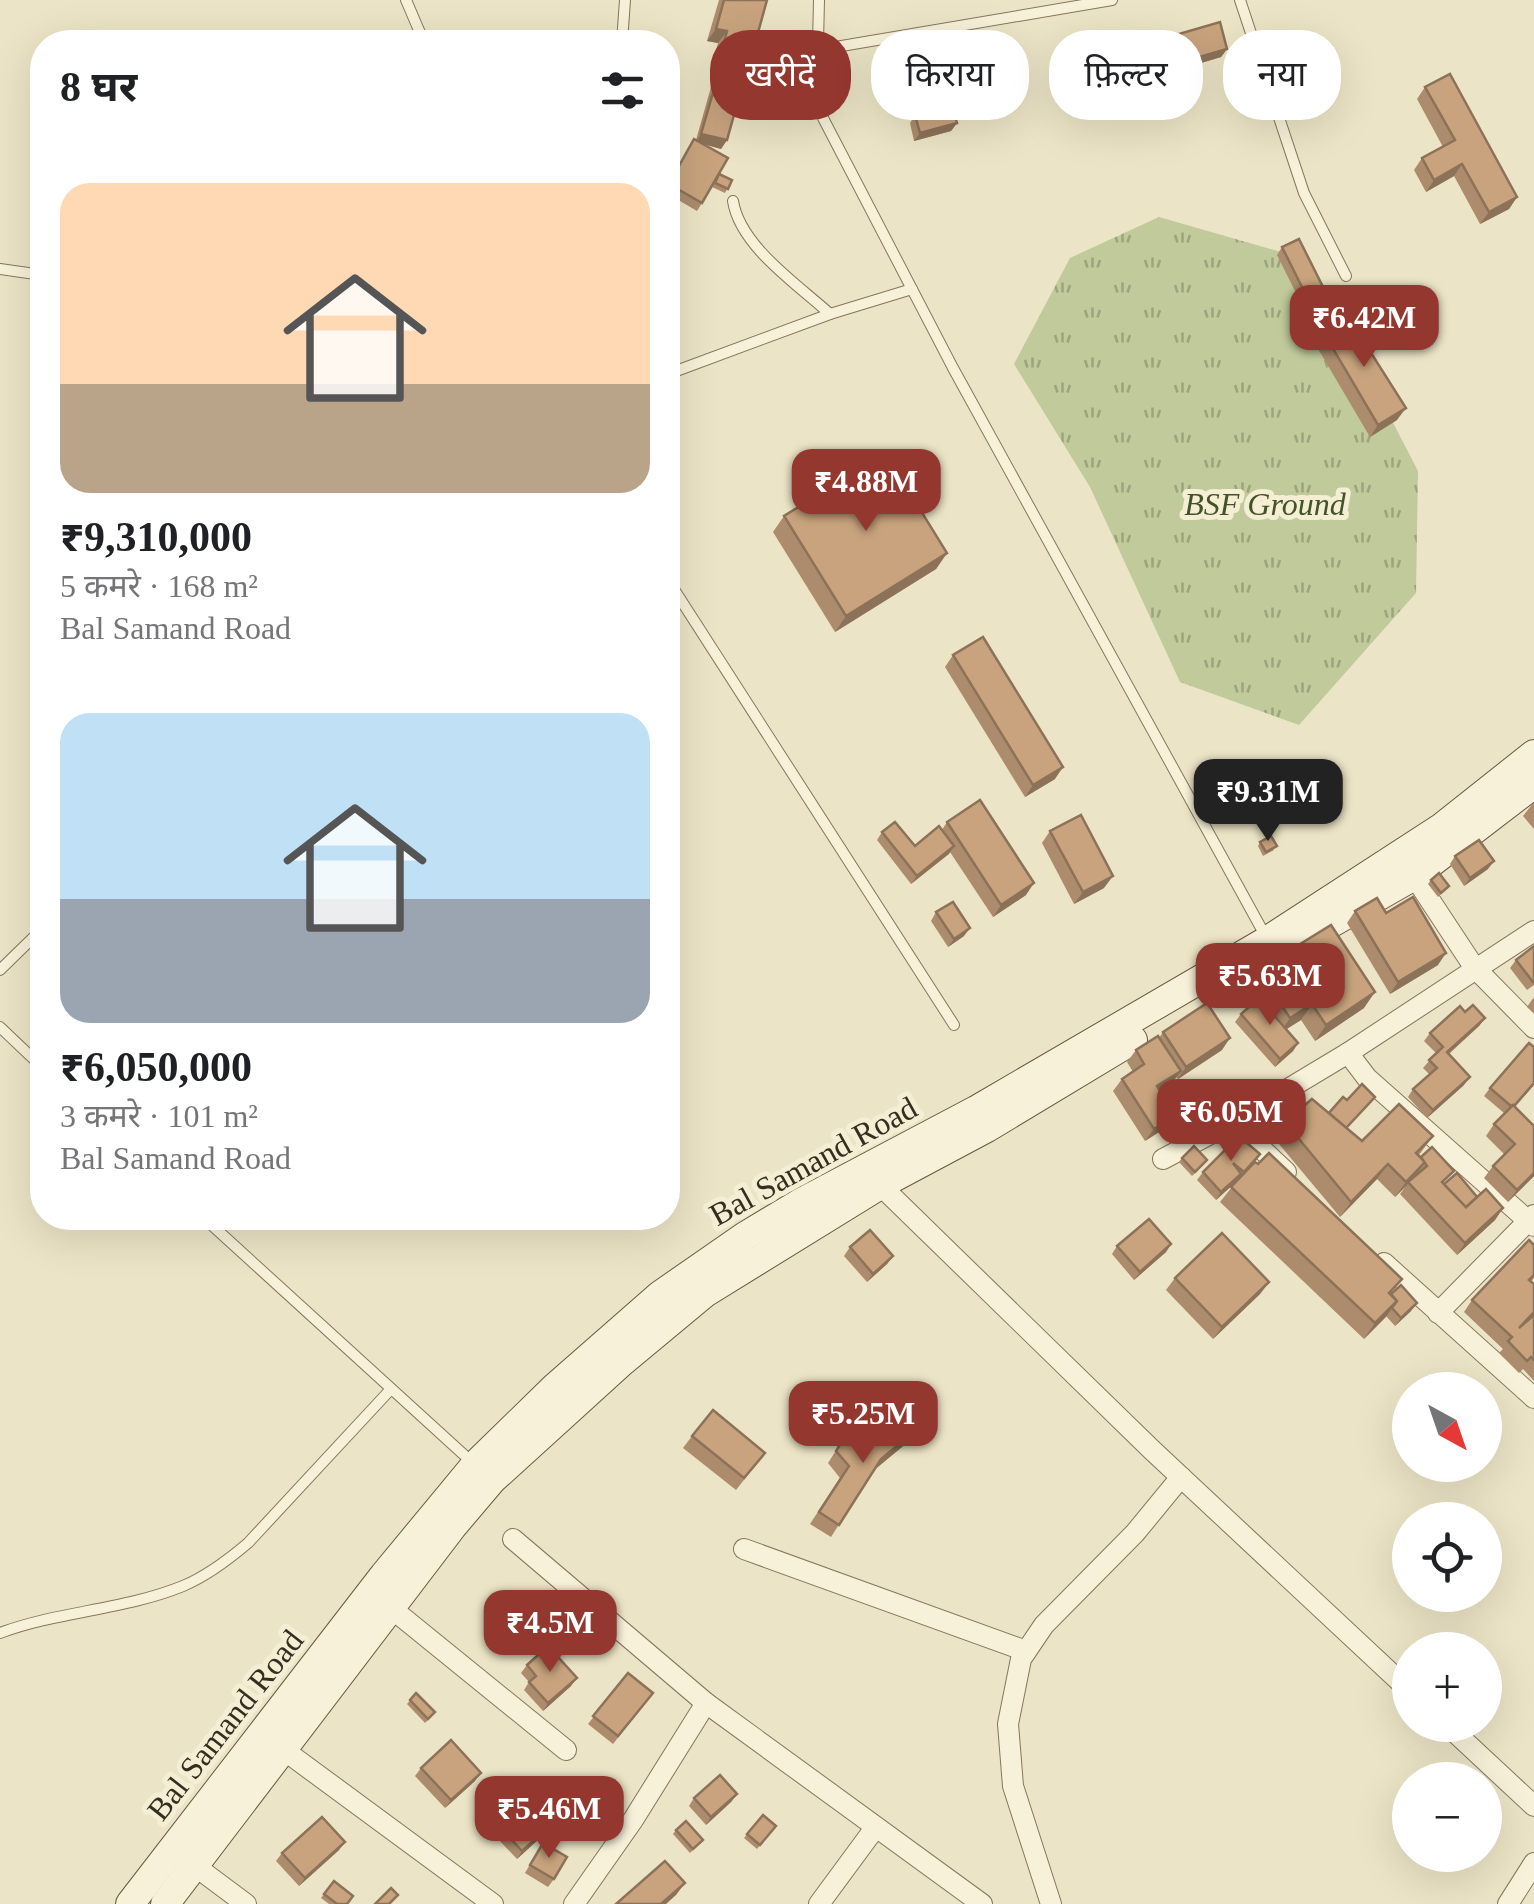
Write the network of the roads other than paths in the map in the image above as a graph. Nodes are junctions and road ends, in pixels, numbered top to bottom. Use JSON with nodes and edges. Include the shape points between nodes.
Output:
{"nodes":[{"id":1,"x":406,"y":0,"type":"edge"},
{"id":2,"x":625,"y":0,"type":"edge"},
{"id":3,"x":818,"y":0,"type":"edge"},
{"id":4,"x":1112,"y":0,"type":"edge"},
{"id":5,"x":1240,"y":0,"type":"edge"},
{"id":6,"x":419,"y":30,"type":"edge"},
{"id":7,"x":623,"y":30,"type":"edge"},
{"id":8,"x":818,"y":30,"type":"edge"},
{"id":9,"x":851,"y":44,"type":"edge"},
{"id":10,"x":825,"y":120,"type":"edge"},
{"id":11,"x":733,"y":201,"type":"dead end"},
{"id":12,"x":0,"y":269,"type":"edge"},
{"id":13,"x":30,"y":273,"type":"edge"},
{"id":14,"x":1346,"y":276,"type":"dead end"},
{"id":15,"x":912,"y":289,"type":"junction"},
{"id":16,"x":830,"y":314,"type":"junction"},
{"id":17,"x":680,"y":370,"type":"edge"},
{"id":18,"x":680,"y":599,"type":"edge"},
{"id":19,"x":1534,"y":754,"type":"edge"},
{"id":20,"x":1534,"y":784,"type":"edge"},
{"id":21,"x":1414,"y":876,"type":"junction"},
{"id":22,"x":1534,"y":930,"type":"edge"},
{"id":23,"x":30,"y":941,"type":"edge"},
{"id":24,"x":1272,"y":948,"type":"junction"},
{"id":25,"x":1474,"y":967,"type":"junction"},
{"id":26,"x":0,"y":970,"type":"edge"},
{"id":27,"x":954,"y":1025,"type":"dead end"},
{"id":28,"x":0,"y":1028,"type":"edge"},
{"id":29,"x":1534,"y":1028,"type":"edge"},
{"id":30,"x":1348,"y":1053,"type":"junction"},
{"id":31,"x":30,"y":1055,"type":"edge"},
{"id":32,"x":1233,"y":1122,"type":"junction"},
{"id":33,"x":1163,"y":1159,"type":"dead end"},
{"id":34,"x":880,"y":1186,"type":"junction"},
{"id":35,"x":1301,"y":1186,"type":"edge"},
{"id":36,"x":1532,"y":1220,"type":"edge"},
{"id":37,"x":217,"y":1230,"type":"edge"},
{"id":38,"x":1370,"y":1250,"type":"edge"},
{"id":39,"x":1438,"y":1314,"type":"junction"},
{"id":40,"x":390,"y":1389,"type":"junction"},
{"id":41,"x":1534,"y":1398,"type":"edge"},
{"id":42,"x":475,"y":1465,"type":"junction"},
{"id":43,"x":1180,"y":1476,"type":"junction"},
{"id":44,"x":512,"y":1539,"type":"dead end"},
{"id":45,"x":744,"y":1549,"type":"dead end"},
{"id":46,"x":391,"y":1608,"type":"junction"},
{"id":47,"x":0,"y":1633,"type":"edge"},
{"id":48,"x":1026,"y":1651,"type":"junction"},
{"id":49,"x":1392,"y":1674,"type":"edge"},
{"id":50,"x":706,"y":1703,"type":"junction"},
{"id":51,"x":272,"y":1742,"type":"junction"},
{"id":52,"x":1465,"y":1742,"type":"edge"},
{"id":53,"x":566,"y":1750,"type":"dead end"},
{"id":54,"x":1534,"y":1806,"type":"edge"},
{"id":55,"x":875,"y":1828,"type":"junction"},
{"id":56,"x":1534,"y":1862,"type":"edge"},
{"id":57,"x":194,"y":1866,"type":"junction"},
{"id":58,"x":130,"y":1904,"type":"edge"},
{"id":59,"x":166,"y":1904,"type":"edge"},
{"id":60,"x":246,"y":1904,"type":"edge"},
{"id":61,"x":493,"y":1904,"type":"edge"},
{"id":62,"x":574,"y":1904,"type":"edge"},
{"id":63,"x":819,"y":1904,"type":"edge"},
{"id":64,"x":982,"y":1904,"type":"edge"},
{"id":65,"x":1052,"y":1904,"type":"edge"},
{"id":66,"x":1508,"y":1904,"type":"edge"}],
"edges":[{"from":1,"to":6,"type":"lane"},
{"from":2,"to":7,"type":"lane"},
{"from":3,"to":8,"type":"lane"},
{"from":4,"to":9,"type":"lane"},
{"from":5,"to":14,"type":"lane","via":[[1304,192]]},
{"from":10,"to":15,"type":"lane"},
{"from":11,"to":16,"type":"lane","via":[[751,242]]},
{"from":12,"to":13,"type":"lane"},
{"from":15,"to":16,"type":"lane"},
{"from":15,"to":24,"type":"lane"},
{"from":16,"to":17,"type":"lane"},
{"from":18,"to":27,"type":"lane"},
{"from":19,"to":24,"type":"main road","name":"Bal Samand Road"},
{"from":20,"to":21,"type":"main road","name":"Bal Samand Road"},
{"from":21,"to":24,"type":"main road","name":"Bal Samand Road"},
{"from":21,"to":25,"type":"street"},
{"from":22,"to":25,"type":"street"},
{"from":23,"to":26,"type":"lane"},
{"from":24,"to":34,"type":"main road","name":"Bal Samand Road","via":[[987,1128]]},
{"from":24,"to":42,"type":"main road","name":"Bal Samand Road","via":[[730,1246],[617,1331]]},
{"from":25,"to":29,"type":"street"},
{"from":25,"to":30,"type":"street"},
{"from":28,"to":31,"type":"lane"},
{"from":30,"to":32,"type":"street"},
{"from":30,"to":36,"type":"street","via":[[1367,1078]]},
{"from":32,"to":33,"type":"street"},
{"from":32,"to":35,"type":"street"},
{"from":34,"to":43,"type":"street"},
{"from":34,"to":46,"type":"main road","name":"Bal Samand Road","via":[[705,1293],[622,1362],[492,1480]]},
{"from":36,"to":39,"type":"street"},
{"from":37,"to":40,"type":"lane"},
{"from":38,"to":39,"type":"street"},
{"from":39,"to":41,"type":"street"},
{"from":40,"to":42,"type":"lane"},
{"from":40,"to":47,"type":"lane","via":[[222,1564],[156,1596]]},
{"from":42,"to":51,"type":"main road","name":"Bal Samand Road","via":[[384,1574]]},
{"from":43,"to":48,"type":"street"},
{"from":43,"to":49,"type":"street"},
{"from":44,"to":50,"type":"street"},
{"from":45,"to":48,"type":"street"},
{"from":46,"to":51,"type":"main road","name":"Bal Samand Road"},
{"from":46,"to":53,"type":"street"},
{"from":48,"to":65,"type":"street","via":[[1008,1724],[1013,1786]]},
{"from":50,"to":55,"type":"street"},
{"from":50,"to":62,"type":"street"},
{"from":51,"to":57,"type":"main road","name":"Bal Samand Road"},
{"from":51,"to":58,"type":"main road","name":"Bal Samand Road"},
{"from":51,"to":61,"type":"street"},
{"from":52,"to":54,"type":"street"},
{"from":55,"to":63,"type":"street"},
{"from":55,"to":64,"type":"street"},
{"from":56,"to":66,"type":"street"},
{"from":57,"to":59,"type":"main road","name":"Bal Samand Road"},
{"from":57,"to":60,"type":"street"}]}
